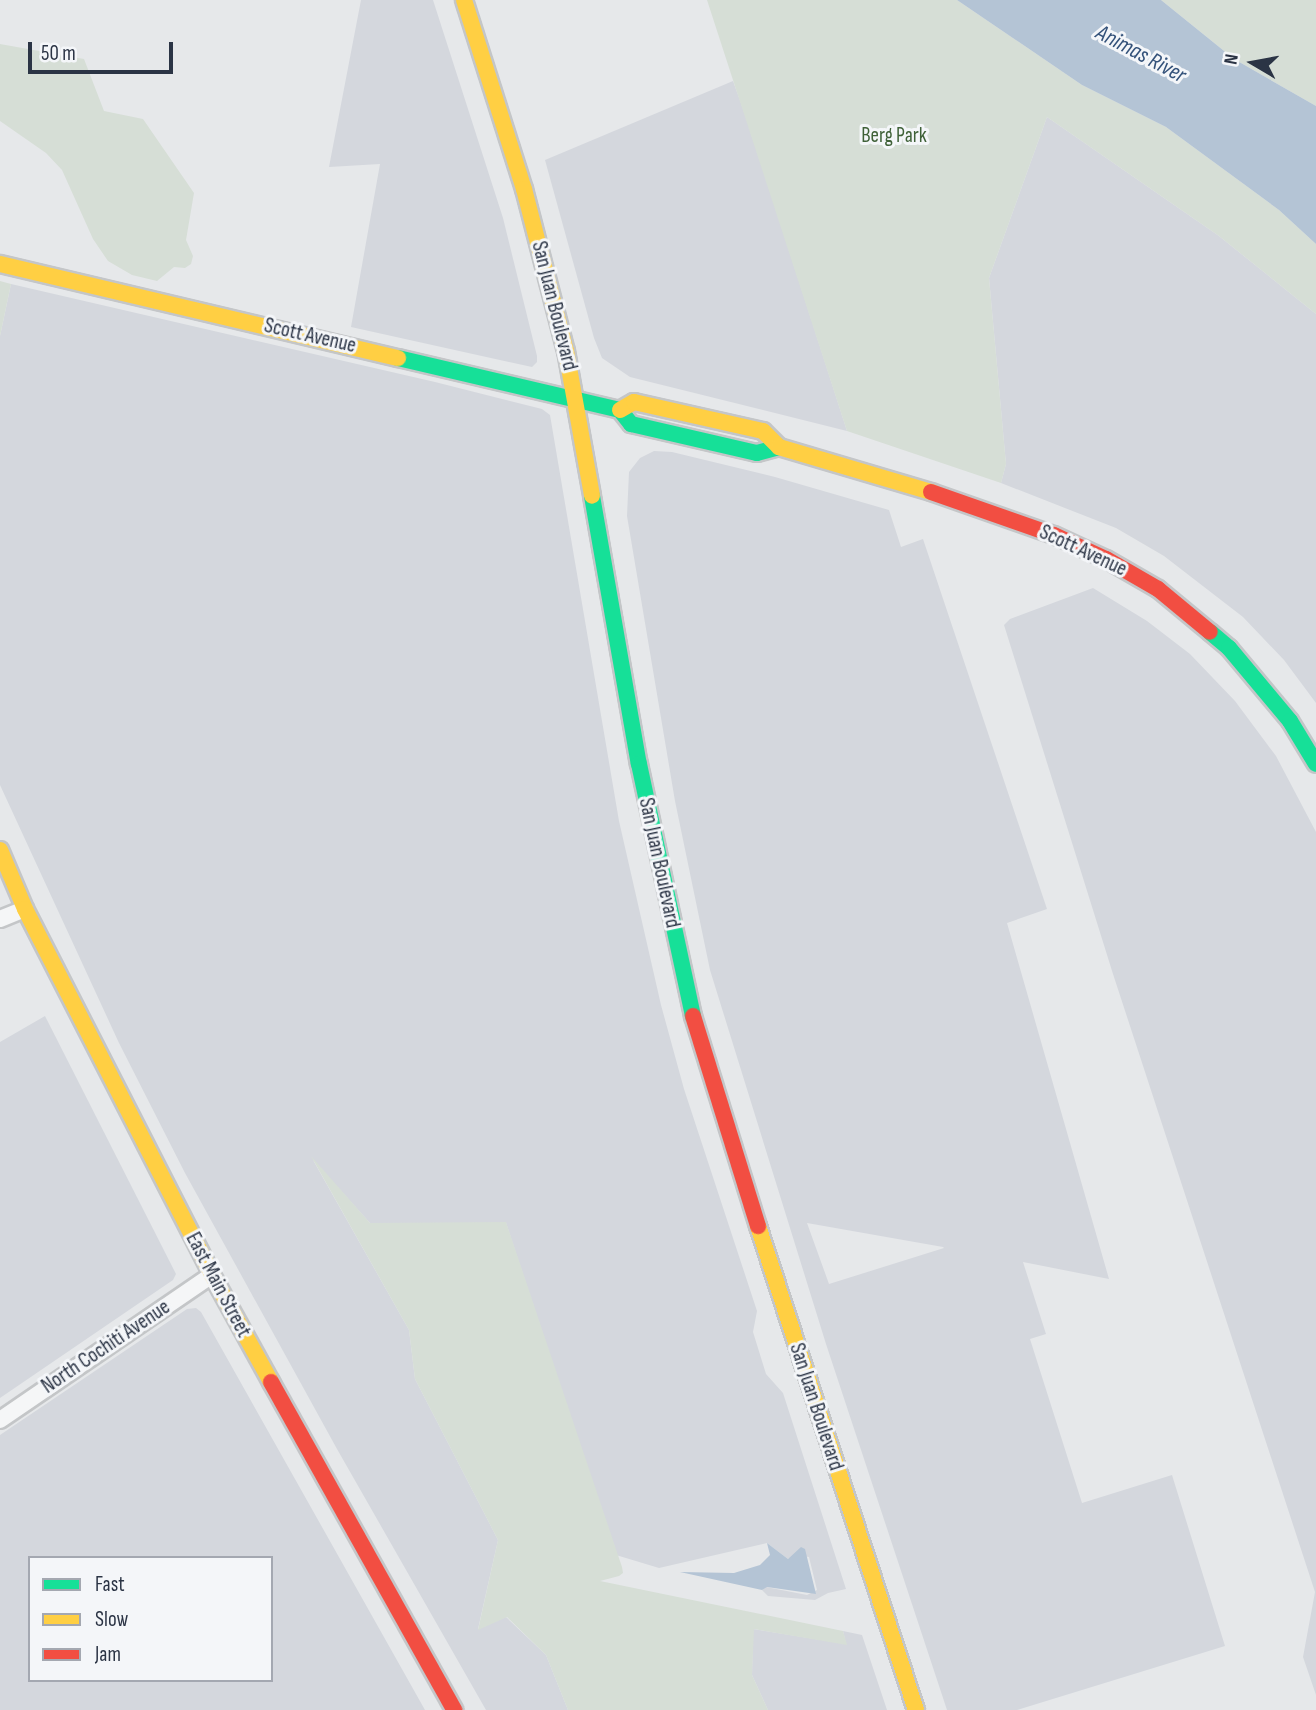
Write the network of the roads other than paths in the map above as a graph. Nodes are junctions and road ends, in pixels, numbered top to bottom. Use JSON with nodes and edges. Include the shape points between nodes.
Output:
{"nodes":[{"id":1,"x":464,"y":0,"type":"edge"},
{"id":2,"x":0,"y":264,"type":"edge"},
{"id":3,"x":577,"y":399,"type":"junction"},
{"id":4,"x":1316,"y":764,"type":"edge"},
{"id":5,"x":0,"y":850,"type":"edge"},
{"id":6,"x":25,"y":909,"type":"junction"},
{"id":7,"x":0,"y":919,"type":"edge"},
{"id":8,"x":212,"y":1275,"type":"junction"},
{"id":9,"x":0,"y":1420,"type":"edge"},
{"id":10,"x":454,"y":1710,"type":"edge"},
{"id":11,"x":916,"y":1710,"type":"edge"}],
"edges":[{"from":1,"to":3,"type":"main road","name":"San Juan Boulevard","via":[[524,190]]},
{"from":2,"to":3,"type":"main road","name":"Scott Avenue"},
{"from":3,"to":4,"type":"main road","name":"Scott Avenue","via":[[620,410],[631,424],[757,453],[779,447],[959,500],[1054,535],[1133,573],[1185,608],[1229,648],[1290,721]]},
{"from":3,"to":11,"type":"main road","name":"San Juan Boulevard","via":[[639,764],[686,993]]},
{"from":5,"to":6,"type":"main road","name":"East Main Street"},
{"from":6,"to":7,"type":"street"},
{"from":6,"to":8,"type":"main road","name":"East Main Street"},
{"from":8,"to":9,"type":"street","name":"North Cochiti Avenue"},
{"from":8,"to":10,"type":"main road","name":"East Main Street"}]}
